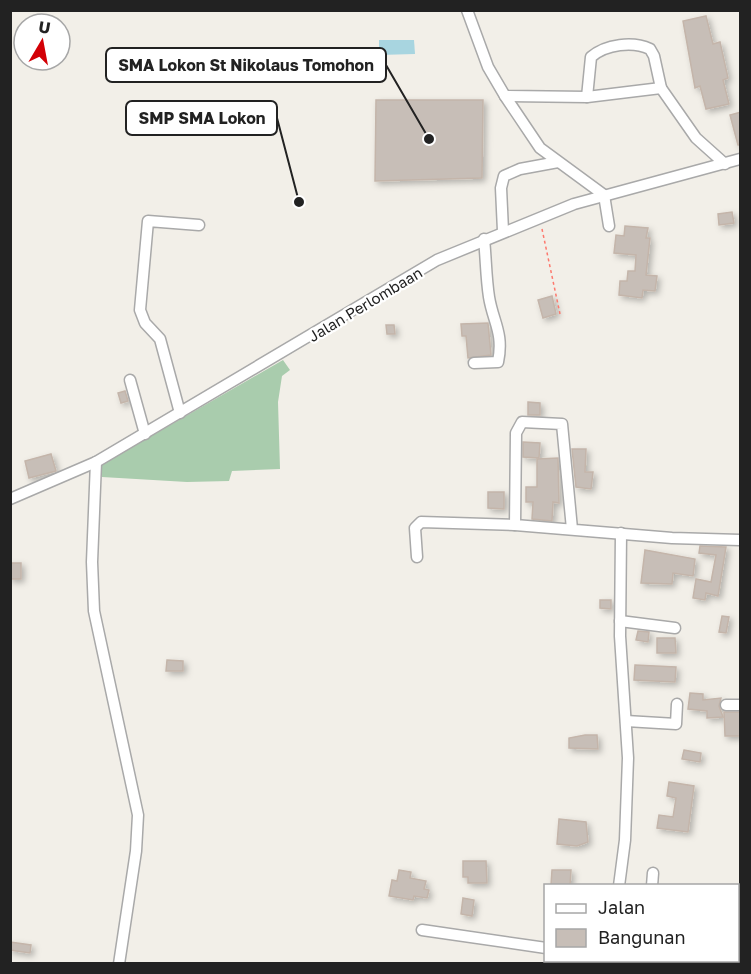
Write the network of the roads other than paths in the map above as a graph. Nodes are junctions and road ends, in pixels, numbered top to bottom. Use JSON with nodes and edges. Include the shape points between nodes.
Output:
{"nodes":[{"id":1,"x":468,"y":10,"type":"edge"},
{"id":2,"x":661,"y":88,"type":"junction"},
{"id":3,"x":505,"y":96,"type":"junction"},
{"id":4,"x":587,"y":97,"type":"junction"},
{"id":5,"x":741,"y":159,"type":"edge"},
{"id":6,"x":558,"y":162,"type":"junction"},
{"id":7,"x":725,"y":164,"type":"junction"},
{"id":8,"x":604,"y":195,"type":"junction"},
{"id":9,"x":199,"y":225,"type":"dead end"},
{"id":10,"x":609,"y":226,"type":"dead end"},
{"id":11,"x":503,"y":231,"type":"junction"},
{"id":12,"x":484,"y":239,"type":"junction"},
{"id":13,"x":474,"y":363,"type":"dead end"},
{"id":14,"x":130,"y":380,"type":"dead end"},
{"id":15,"x":180,"y":413,"type":"junction"},
{"id":16,"x":145,"y":434,"type":"junction"},
{"id":17,"x":96,"y":462,"type":"junction"},
{"id":18,"x":10,"y":499,"type":"edge"},
{"id":19,"x":514,"y":525,"type":"junction"},
{"id":20,"x":572,"y":529,"type":"junction"},
{"id":21,"x":621,"y":534,"type":"junction"},
{"id":22,"x":741,"y":540,"type":"edge"},
{"id":23,"x":417,"y":557,"type":"dead end"},
{"id":24,"x":620,"y":621,"type":"junction"},
{"id":25,"x":675,"y":628,"type":"dead end"},
{"id":26,"x":677,"y":704,"type":"dead end"},
{"id":27,"x":726,"y":705,"type":"dead end"},
{"id":28,"x":741,"y":705,"type":"edge"},
{"id":29,"x":626,"y":722,"type":"junction"},
{"id":30,"x":653,"y":873,"type":"dead end"},
{"id":31,"x":619,"y":884,"type":"edge"},
{"id":32,"x":652,"y":884,"type":"edge"},
{"id":33,"x":422,"y":930,"type":"dead end"},
{"id":34,"x":544,"y":948,"type":"edge"},
{"id":35,"x":119,"y":963,"type":"edge"}],
"edges":[{"from":1,"to":3,"type":"street","via":[[488,67]]},
{"from":2,"to":4,"type":"street"},
{"from":2,"to":4,"type":"street","via":[[650,50],[632,45],[607,48],[591,57]]},
{"from":2,"to":7,"type":"street","via":[[696,138]]},
{"from":3,"to":4,"type":"street"},
{"from":3,"to":6,"type":"street","via":[[528,134]]},
{"from":5,"to":7,"type":"street","name":"Jalan Perlombaan"},
{"from":6,"to":8,"type":"street"},
{"from":6,"to":11,"type":"street","via":[[504,176]]},
{"from":7,"to":8,"type":"street","name":"Jalan Perlombaan"},
{"from":8,"to":10,"type":"street"},
{"from":8,"to":11,"type":"street","name":"Jalan Perlombaan"},
{"from":9,"to":15,"type":"street","via":[[148,221],[140,310],[145,323],[160,339]]},
{"from":11,"to":12,"type":"street","name":"Jalan Perlombaan"},
{"from":12,"to":13,"type":"street","via":[[489,296],[499,329],[499,357],[494,364]]},
{"from":12,"to":15,"type":"street","name":"Jalan Perlombaan","via":[[437,260]]},
{"from":14,"to":16,"type":"street"},
{"from":15,"to":16,"type":"street","name":"Jalan Perlombaan"},
{"from":16,"to":17,"type":"street","name":"Jalan Perlombaan"},
{"from":17,"to":18,"type":"street","name":"Jalan Perlombaan"},
{"from":17,"to":35,"type":"street","via":[[94,611],[138,815]]},
{"from":19,"to":20,"type":"street"},
{"from":19,"to":20,"type":"street","via":[[518,426],[526,421],[558,422],[564,430]]},
{"from":19,"to":23,"type":"street","via":[[421,522],[415,528]]},
{"from":20,"to":21,"type":"street"},
{"from":21,"to":22,"type":"street"},
{"from":21,"to":24,"type":"street"},
{"from":24,"to":25,"type":"street"},
{"from":24,"to":29,"type":"street"},
{"from":26,"to":29,"type":"street","via":[[676,724]]},
{"from":27,"to":28,"type":"street"},
{"from":29,"to":31,"type":"street","via":[[625,840]]},
{"from":30,"to":32,"type":"street"},
{"from":33,"to":34,"type":"street"}]}
